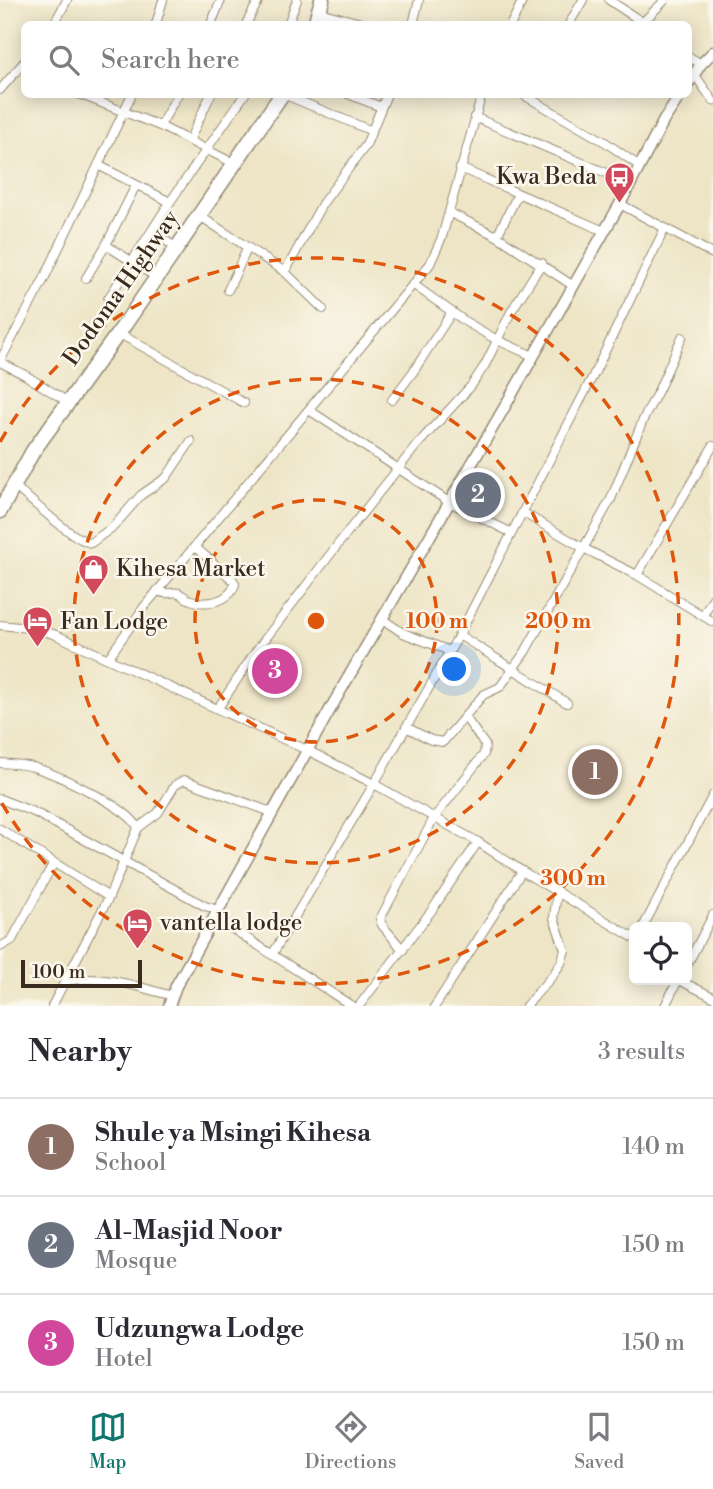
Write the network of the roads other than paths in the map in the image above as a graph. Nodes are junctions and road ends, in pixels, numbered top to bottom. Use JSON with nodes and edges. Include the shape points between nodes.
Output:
{"nodes":[{"id":1,"x":67,"y":0,"type":"edge"},
{"id":2,"x":163,"y":0,"type":"edge"},
{"id":3,"x":221,"y":0,"type":"edge"},
{"id":4,"x":259,"y":0,"type":"edge"},
{"id":5,"x":297,"y":0,"type":"edge"},
{"id":6,"x":419,"y":0,"type":"edge"},
{"id":7,"x":523,"y":0,"type":"edge"},
{"id":8,"x":583,"y":0,"type":"edge"},
{"id":9,"x":609,"y":0,"type":"edge"},
{"id":10,"x":665,"y":0,"type":"edge"},
{"id":11,"x":319,"y":12,"type":"edge"},
{"id":12,"x":56,"y":21,"type":"edge"},
{"id":13,"x":157,"y":21,"type":"edge"},
{"id":14,"x":212,"y":21,"type":"edge"},
{"id":15,"x":248,"y":21,"type":"edge"},
{"id":16,"x":289,"y":21,"type":"edge"},
{"id":17,"x":354,"y":21,"type":"edge"},
{"id":18,"x":414,"y":21,"type":"edge"},
{"id":19,"x":512,"y":21,"type":"edge"},
{"id":20,"x":571,"y":21,"type":"edge"},
{"id":21,"x":640,"y":21,"type":"edge"},
{"id":22,"x":647,"y":21,"type":"edge"},
{"id":23,"x":713,"y":52,"type":"edge"},
{"id":24,"x":692,"y":58,"type":"edge"},
{"id":25,"x":702,"y":64,"type":"junction"},
{"id":26,"x":21,"y":68,"type":"edge"},
{"id":27,"x":692,"y":79,"type":"edge"},
{"id":28,"x":0,"y":90,"type":"edge"},
{"id":29,"x":88,"y":98,"type":"edge"},
{"id":30,"x":130,"y":98,"type":"edge"},
{"id":31,"x":176,"y":98,"type":"edge"},
{"id":32,"x":209,"y":98,"type":"edge"},
{"id":33,"x":242,"y":98,"type":"edge"},
{"id":34,"x":280,"y":98,"type":"edge"},
{"id":35,"x":293,"y":98,"type":"edge"},
{"id":36,"x":358,"y":98,"type":"edge"},
{"id":37,"x":385,"y":98,"type":"edge"},
{"id":38,"x":481,"y":98,"type":"edge"},
{"id":39,"x":531,"y":98,"type":"edge"},
{"id":40,"x":678,"y":98,"type":"edge"},
{"id":41,"x":713,"y":101,"type":"edge"},
{"id":42,"x":381,"y":107,"type":"junction"},
{"id":43,"x":123,"y":113,"type":"junction"},
{"id":44,"x":474,"y":117,"type":"junction"},
{"id":45,"x":160,"y":126,"type":"junction"},
{"id":46,"x":372,"y":131,"type":"junction"},
{"id":47,"x":189,"y":141,"type":"junction"},
{"id":48,"x":207,"y":150,"type":"junction"},
{"id":49,"x":235,"y":164,"type":"junction"},
{"id":50,"x":98,"y":165,"type":"junction"},
{"id":51,"x":638,"y":165,"type":"junction"},
{"id":52,"x":460,"y":168,"type":"junction"},
{"id":53,"x":630,"y":183,"type":"junction"},
{"id":54,"x":135,"y":185,"type":"junction"},
{"id":55,"x":518,"y":194,"type":"junction"},
{"id":56,"x":170,"y":202,"type":"junction"},
{"id":57,"x":620,"y":204,"type":"junction"},
{"id":58,"x":450,"y":212,"type":"junction"},
{"id":59,"x":200,"y":216,"type":"junction"},
{"id":60,"x":665,"y":228,"type":"junction"},
{"id":61,"x":604,"y":231,"type":"junction"},
{"id":62,"x":152,"y":232,"type":"junction"},
{"id":63,"x":497,"y":236,"type":"junction"},
{"id":64,"x":106,"y":245,"type":"junction"},
{"id":65,"x":177,"y":248,"type":"junction"},
{"id":66,"x":247,"y":249,"type":"junction"},
{"id":67,"x":713,"y":254,"type":"edge"},
{"id":68,"x":133,"y":260,"type":"junction"},
{"id":69,"x":541,"y":263,"type":"junction"},
{"id":70,"x":285,"y":272,"type":"junction"},
{"id":71,"x":156,"y":277,"type":"junction"},
{"id":72,"x":86,"y":278,"type":"dead end"},
{"id":73,"x":414,"y":285,"type":"junction"},
{"id":74,"x":572,"y":285,"type":"junction"},
{"id":75,"x":228,"y":290,"type":"dead end"},
{"id":76,"x":108,"y":299,"type":"dead end"},
{"id":77,"x":323,"y":309,"type":"dead end"},
{"id":78,"x":452,"y":312,"type":"junction"},
{"id":79,"x":118,"y":333,"type":"junction"},
{"id":80,"x":682,"y":337,"type":"dead end"},
{"id":81,"x":498,"y":340,"type":"junction"},
{"id":82,"x":533,"y":356,"type":"junction"},
{"id":83,"x":0,"y":361,"type":"edge"},
{"id":84,"x":392,"y":400,"type":"dead end"},
{"id":85,"x":68,"y":402,"type":"junction"},
{"id":86,"x":244,"y":403,"type":"dead end"},
{"id":87,"x":309,"y":411,"type":"junction"},
{"id":88,"x":191,"y":441,"type":"dead end"},
{"id":89,"x":713,"y":446,"type":"edge"},
{"id":90,"x":399,"y":468,"type":"junction"},
{"id":91,"x":14,"y":486,"type":"junction"},
{"id":92,"x":449,"y":502,"type":"junction"},
{"id":93,"x":0,"y":510,"type":"edge"},
{"id":94,"x":522,"y":512,"type":"junction"},
{"id":95,"x":510,"y":533,"type":"junction"},
{"id":96,"x":195,"y":547,"type":"junction"},
{"id":97,"x":585,"y":549,"type":"junction"},
{"id":98,"x":637,"y":575,"type":"junction"},
{"id":99,"x":158,"y":590,"type":"junction"},
{"id":100,"x":713,"y":598,"type":"edge"},
{"id":101,"x":703,"y":615,"type":"junction"},
{"id":102,"x":382,"y":619,"type":"junction"},
{"id":103,"x":713,"y":622,"type":"edge"},
{"id":104,"x":0,"y":625,"type":"edge"},
{"id":105,"x":459,"y":635,"type":"junction"},
{"id":106,"x":450,"y":651,"type":"junction"},
{"id":107,"x":109,"y":657,"type":"junction"},
{"id":108,"x":514,"y":669,"type":"junction"},
{"id":109,"x":567,"y":703,"type":"dead end"},
{"id":110,"x":218,"y":708,"type":"junction"},
{"id":111,"x":465,"y":717,"type":"junction"},
{"id":112,"x":406,"y":727,"type":"junction"},
{"id":113,"x":309,"y":751,"type":"junction"},
{"id":114,"x":0,"y":763,"type":"edge"},
{"id":115,"x":374,"y":784,"type":"junction"},
{"id":116,"x":713,"y":795,"type":"edge"},
{"id":117,"x":0,"y":799,"type":"edge"},
{"id":118,"x":271,"y":813,"type":"junction"},
{"id":119,"x":434,"y":818,"type":"junction"},
{"id":120,"x":138,"y":828,"type":"junction"},
{"id":121,"x":0,"y":829,"type":"edge"},
{"id":122,"x":478,"y":842,"type":"junction"},
{"id":123,"x":125,"y":861,"type":"junction"},
{"id":124,"x":53,"y":864,"type":"junction"},
{"id":125,"x":522,"y":871,"type":"junction"},
{"id":126,"x":557,"y":891,"type":"junction"},
{"id":127,"x":108,"y":897,"type":"junction"},
{"id":128,"x":216,"y":914,"type":"junction"},
{"id":129,"x":713,"y":915,"type":"edge"},
{"id":130,"x":646,"y":922,"type":"edge"},
{"id":131,"x":629,"y":935,"type":"edge"},
{"id":132,"x":0,"y":947,"type":"edge"},
{"id":133,"x":403,"y":950,"type":"junction"},
{"id":134,"x":272,"y":954,"type":"junction"},
{"id":135,"x":692,"y":955,"type":"edge"},
{"id":136,"x":65,"y":981,"type":"junction"},
{"id":137,"x":676,"y":985,"type":"edge"},
{"id":138,"x":688,"y":985,"type":"edge"},
{"id":139,"x":713,"y":997,"type":"edge"},
{"id":140,"x":170,"y":1001,"type":"edge"},
{"id":141,"x":52,"y":1006,"type":"edge"},
{"id":142,"x":352,"y":1006,"type":"edge"},
{"id":143,"x":359,"y":1006,"type":"edge"},
{"id":144,"x":435,"y":1006,"type":"edge"},
{"id":145,"x":526,"y":1006,"type":"edge"},
{"id":146,"x":665,"y":1006,"type":"edge"}],
"edges":[{"from":1,"to":12,"type":"street"},
{"from":2,"to":13,"type":"street"},
{"from":3,"to":14,"type":"street"},
{"from":4,"to":15,"type":"street"},
{"from":5,"to":16,"type":"street"},
{"from":6,"to":18,"type":"street"},
{"from":7,"to":19,"type":"street"},
{"from":8,"to":20,"type":"street"},
{"from":9,"to":21,"type":"street"},
{"from":10,"to":22,"type":"street"},
{"from":11,"to":17,"type":"street"},
{"from":23,"to":25,"type":"street"},
{"from":24,"to":25,"type":"street"},
{"from":25,"to":27,"type":"street"},
{"from":26,"to":28,"type":"street"},
{"from":27,"to":41,"type":"street"},
{"from":29,"to":43,"type":"street"},
{"from":30,"to":43,"type":"street"},
{"from":31,"to":45,"type":"street"},
{"from":32,"to":47,"type":"street"},
{"from":33,"to":48,"type":"street"},
{"from":34,"to":49,"type":"highway","name":"Dodoma Highway"},
{"from":35,"to":46,"type":"street"},
{"from":36,"to":42,"type":"street"},
{"from":37,"to":42,"type":"street"},
{"from":38,"to":44,"type":"street"},
{"from":39,"to":51,"type":"street"},
{"from":40,"to":51,"type":"street"},
{"from":42,"to":46,"type":"street"},
{"from":43,"to":45,"type":"street"},
{"from":43,"to":50,"type":"street"},
{"from":44,"to":52,"type":"street"},
{"from":44,"to":53,"type":"street"},
{"from":45,"to":47,"type":"street"},
{"from":46,"to":70,"type":"street","via":[[322,204]]},
{"from":47,"to":48,"type":"street"},
{"from":48,"to":49,"type":"street"},
{"from":48,"to":56,"type":"street"},
{"from":49,"to":59,"type":"highway","name":"Dodoma Highway"},
{"from":50,"to":54,"type":"street"},
{"from":50,"to":83,"type":"street"},
{"from":51,"to":53,"type":"street"},
{"from":52,"to":55,"type":"street"},
{"from":52,"to":58,"type":"street"},
{"from":53,"to":57,"type":"street"},
{"from":54,"to":56,"type":"street"},
{"from":54,"to":64,"type":"street"},
{"from":55,"to":61,"type":"street"},
{"from":55,"to":63,"type":"street"},
{"from":56,"to":62,"type":"street"},
{"from":57,"to":60,"type":"street"},
{"from":57,"to":61,"type":"street"},
{"from":58,"to":63,"type":"street"},
{"from":58,"to":73,"type":"street","via":[[430,264]]},
{"from":59,"to":65,"type":"highway","name":"Dodoma Highway"},
{"from":59,"to":66,"type":"street"},
{"from":60,"to":67,"type":"street"},
{"from":60,"to":94,"type":"street"},
{"from":61,"to":74,"type":"street"},
{"from":62,"to":65,"type":"street"},
{"from":62,"to":68,"type":"street"},
{"from":63,"to":69,"type":"street"},
{"from":64,"to":68,"type":"street"},
{"from":64,"to":72,"type":"street"},
{"from":65,"to":71,"type":"highway","name":"Dodoma Highway"},
{"from":66,"to":70,"type":"street"},
{"from":66,"to":75,"type":"street"},
{"from":68,"to":71,"type":"street"},
{"from":68,"to":76,"type":"street"},
{"from":69,"to":74,"type":"street"},
{"from":69,"to":81,"type":"street"},
{"from":70,"to":77,"type":"street"},
{"from":71,"to":79,"type":"highway","name":"Dodoma Highway"},
{"from":73,"to":78,"type":"street"},
{"from":73,"to":87,"type":"street"},
{"from":74,"to":82,"type":"street"},
{"from":78,"to":81,"type":"street"},
{"from":78,"to":84,"type":"street"},
{"from":79,"to":85,"type":"highway","name":"Dodoma Highway"},
{"from":79,"to":86,"type":"street"},
{"from":80,"to":97,"type":"street"},
{"from":81,"to":82,"type":"street"},
{"from":81,"to":90,"type":"street","via":[[471,386]]},
{"from":82,"to":92,"type":"street"},
{"from":83,"to":85,"type":"street"},
{"from":85,"to":91,"type":"highway","name":"Dodoma Highway"},
{"from":87,"to":90,"type":"street"},
{"from":87,"to":96,"type":"street"},
{"from":88,"to":91,"type":"street","via":[[166,478],[141,495],[114,526],[91,543]]},
{"from":89,"to":98,"type":"street"},
{"from":90,"to":92,"type":"street"},
{"from":90,"to":110,"type":"street","via":[[279,620]]},
{"from":91,"to":93,"type":"highway","name":"Dodoma Highway"},
{"from":92,"to":95,"type":"street"},
{"from":92,"to":102,"type":"street"},
{"from":94,"to":95,"type":"street"},
{"from":94,"to":97,"type":"street"},
{"from":95,"to":105,"type":"street"},
{"from":96,"to":99,"type":"street"},
{"from":96,"to":99,"type":"street","via":[[233,580],[234,589],[210,604]]},
{"from":97,"to":98,"type":"street"},
{"from":97,"to":108,"type":"street"},
{"from":98,"to":101,"type":"street"},
{"from":99,"to":107,"type":"street"},
{"from":100,"to":101,"type":"street"},
{"from":101,"to":103,"type":"street"},
{"from":102,"to":106,"type":"street","via":[[403,633]]},
{"from":102,"to":113,"type":"street"},
{"from":104,"to":107,"type":"street","via":[[38,629]]},
{"from":105,"to":106,"type":"street"},
{"from":105,"to":108,"type":"street"},
{"from":106,"to":112,"type":"street"},
{"from":107,"to":110,"type":"street"},
{"from":108,"to":109,"type":"street"},
{"from":108,"to":111,"type":"street"},
{"from":110,"to":113,"type":"street"},
{"from":111,"to":112,"type":"street","via":[[440,742]]},
{"from":111,"to":119,"type":"street","via":[[486,749]]},
{"from":112,"to":115,"type":"street"},
{"from":113,"to":115,"type":"street"},
{"from":113,"to":118,"type":"street"},
{"from":114,"to":120,"type":"street","via":[[34,767],[76,785]]},
{"from":115,"to":119,"type":"street"},
{"from":115,"to":134,"type":"street"},
{"from":116,"to":130,"type":"street"},
{"from":117,"to":123,"type":"street"},
{"from":118,"to":120,"type":"street","via":[[184,780],[175,785],[158,813]]},
{"from":118,"to":128,"type":"street"},
{"from":119,"to":122,"type":"street"},
{"from":119,"to":133,"type":"street","via":[[380,919]]},
{"from":120,"to":123,"type":"street"},
{"from":121,"to":124,"type":"street"},
{"from":122,"to":125,"type":"street"},
{"from":122,"to":133,"type":"street"},
{"from":123,"to":127,"type":"street"},
{"from":123,"to":128,"type":"street"},
{"from":124,"to":127,"type":"street"},
{"from":124,"to":132,"type":"street","via":[[12,940]]},
{"from":125,"to":126,"type":"street"},
{"from":125,"to":144,"type":"street"},
{"from":126,"to":131,"type":"street"},
{"from":126,"to":145,"type":"street","via":[[554,918],[565,950],[553,975]]},
{"from":127,"to":136,"type":"street"},
{"from":128,"to":134,"type":"street"},
{"from":128,"to":140,"type":"street"},
{"from":129,"to":135,"type":"street"},
{"from":133,"to":143,"type":"street"},
{"from":134,"to":142,"type":"street"},
{"from":136,"to":140,"type":"street","via":[[121,982]]},
{"from":136,"to":141,"type":"street"},
{"from":137,"to":146,"type":"street"},
{"from":138,"to":139,"type":"street"}]}
